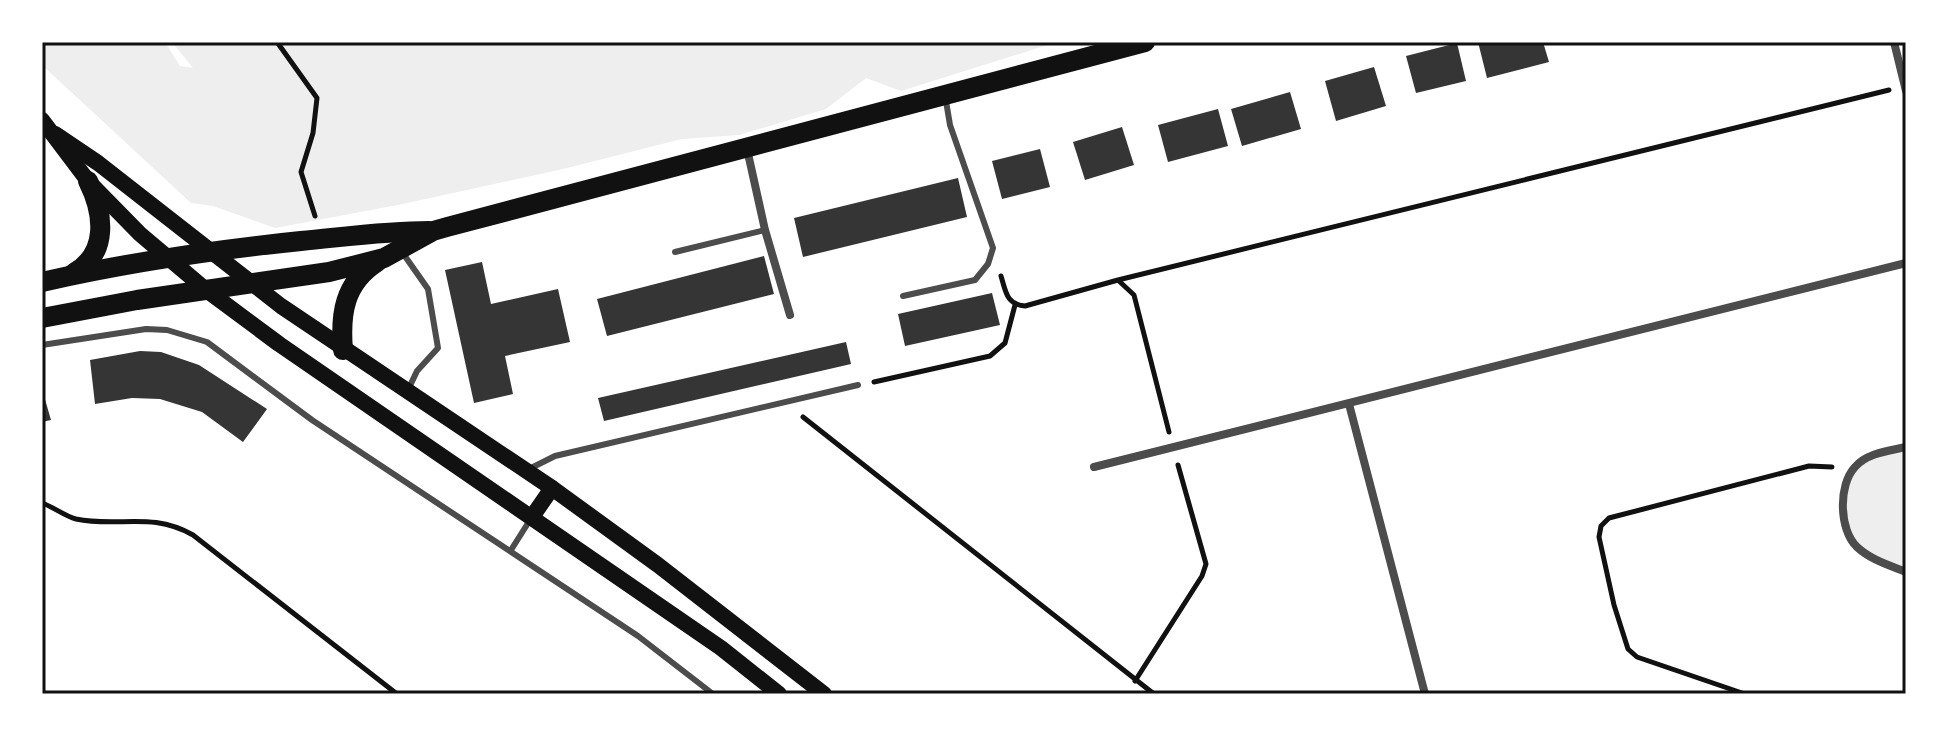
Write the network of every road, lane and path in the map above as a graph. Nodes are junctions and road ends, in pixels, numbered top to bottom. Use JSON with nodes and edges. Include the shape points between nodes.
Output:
{"nodes":[{"id":1,"x":277,"y":42,"type":"edge"},
{"id":2,"x":1145,"y":42,"type":"edge"},
{"id":3,"x":1894,"y":42,"type":"edge"},
{"id":4,"x":1905,"y":89,"type":"edge"},
{"id":5,"x":944,"y":93,"type":"junction"},
{"id":6,"x":42,"y":120,"type":"edge"},
{"id":7,"x":55,"y":134,"type":"junction"},
{"id":8,"x":747,"y":148,"type":"junction"},
{"id":9,"x":88,"y":181,"type":"junction"},
{"id":10,"x":317,"y":224,"type":"dead end"},
{"id":11,"x":765,"y":230,"type":"junction"},
{"id":12,"x":433,"y":231,"type":"junction"},
{"id":13,"x":993,"y":248,"type":"junction"},
{"id":14,"x":209,"y":251,"type":"junction"},
{"id":15,"x":675,"y":252,"type":"dead end"},
{"id":16,"x":392,"y":254,"type":"junction"},
{"id":17,"x":165,"y":256,"type":"junction"},
{"id":18,"x":1906,"y":263,"type":"edge"},
{"id":19,"x":71,"y":275,"type":"junction"},
{"id":20,"x":1118,"y":280,"type":"junction"},
{"id":21,"x":42,"y":282,"type":"edge"},
{"id":22,"x":251,"y":284,"type":"junction"},
{"id":23,"x":205,"y":289,"type":"junction"},
{"id":24,"x":903,"y":296,"type":"dead end"},
{"id":25,"x":1015,"y":305,"type":"junction"},
{"id":26,"x":790,"y":315,"type":"dead end"},
{"id":27,"x":42,"y":318,"type":"edge"},
{"id":28,"x":42,"y":345,"type":"edge"},
{"id":29,"x":343,"y":350,"type":"junction"},
{"id":30,"x":858,"y":385,"type":"joint"},
{"id":31,"x":407,"y":392,"type":"junction"},
{"id":32,"x":783,"y":402,"type":"junction"},
{"id":33,"x":1349,"y":404,"type":"junction"},
{"id":34,"x":1906,"y":447,"type":"edge"},
{"id":35,"x":1173,"y":448,"type":"junction"},
{"id":36,"x":1094,"y":467,"type":"dead end"},
{"id":37,"x":1853,"y":468,"type":"junction"},
{"id":38,"x":525,"y":470,"type":"junction"},
{"id":39,"x":552,"y":488,"type":"junction"},
{"id":40,"x":42,"y":503,"type":"edge"},
{"id":41,"x":532,"y":517,"type":"junction"},
{"id":42,"x":511,"y":550,"type":"junction"},
{"id":43,"x":1906,"y":572,"type":"edge"},
{"id":44,"x":1135,"y":681,"type":"junction"},
{"id":45,"x":397,"y":694,"type":"edge"},
{"id":46,"x":713,"y":694,"type":"edge"},
{"id":47,"x":779,"y":694,"type":"edge"},
{"id":48,"x":824,"y":694,"type":"edge"},
{"id":49,"x":1154,"y":694,"type":"edge"},
{"id":50,"x":1425,"y":694,"type":"edge"},
{"id":51,"x":1745,"y":694,"type":"edge"}],
"edges":[{"from":1,"to":10,"type":"path","via":[[317,98],[301,172]]},
{"from":2,"to":5,"type":"main road"},
{"from":3,"to":4,"type":"street"},
{"from":4,"to":20,"type":"path"},
{"from":5,"to":8,"type":"main road"},
{"from":5,"to":13,"type":"lane"},
{"from":6,"to":7,"type":"main road"},
{"from":7,"to":9,"type":"main road"},
{"from":7,"to":14,"type":"main road"},
{"from":8,"to":11,"type":"street"},
{"from":8,"to":12,"type":"main road"},
{"from":9,"to":17,"type":"main road"},
{"from":9,"to":19,"type":"main road","via":[[98,202],[100,238],[94,258]]},
{"from":11,"to":15,"type":"lane"},
{"from":11,"to":26,"type":"street"},
{"from":12,"to":14,"type":"main road"},
{"from":12,"to":16,"type":"main road"},
{"from":13,"to":24,"type":"lane","via":[[975,280]]},
{"from":13,"to":25,"type":"path","via":[[1008,299]]},
{"from":14,"to":17,"type":"main road"},
{"from":14,"to":22,"type":"main road"},
{"from":16,"to":22,"type":"main road","via":[[329,272]]},
{"from":16,"to":29,"type":"main road","via":[[367,268],[347,293]]},
{"from":16,"to":31,"type":"lane","via":[[428,289],[438,348]]},
{"from":17,"to":19,"type":"main road"},
{"from":17,"to":23,"type":"main road"},
{"from":18,"to":33,"type":"street"},
{"from":19,"to":21,"type":"main road"},
{"from":20,"to":25,"type":"path"},
{"from":20,"to":35,"type":"path","via":[[1134,295]]},
{"from":22,"to":23,"type":"main road"},
{"from":22,"to":29,"type":"main road"},
{"from":23,"to":27,"type":"main road"},
{"from":23,"to":41,"type":"main road"},
{"from":25,"to":30,"type":"path","via":[[1005,343],[990,356]]},
{"from":28,"to":42,"type":"lane","via":[[146,329],[207,342],[312,420]]},
{"from":29,"to":31,"type":"main road"},
{"from":30,"to":32,"type":"lane"},
{"from":31,"to":38,"type":"main road"},
{"from":32,"to":38,"type":"lane","via":[[555,456]]},
{"from":32,"to":44,"type":"path"},
{"from":33,"to":35,"type":"street"},
{"from":33,"to":50,"type":"street"},
{"from":34,"to":37,"type":"street","via":[[1869,457]]},
{"from":35,"to":36,"type":"street"},
{"from":35,"to":44,"type":"path","via":[[1206,564]]},
{"from":37,"to":43,"type":"street","via":[[1843,496],[1844,526],[1854,545],[1870,558]]},
{"from":37,"to":51,"type":"path","via":[[1809,466],[1609,518],[1601,526],[1599,537],[1628,649],[1637,657]]},
{"from":38,"to":39,"type":"main road"},
{"from":39,"to":41,"type":"main road"},
{"from":39,"to":48,"type":"main road"},
{"from":40,"to":45,"type":"path","via":[[78,520],[174,524]]},
{"from":41,"to":42,"type":"lane"},
{"from":41,"to":47,"type":"main road"},
{"from":42,"to":46,"type":"lane"},
{"from":44,"to":49,"type":"path"}]}
